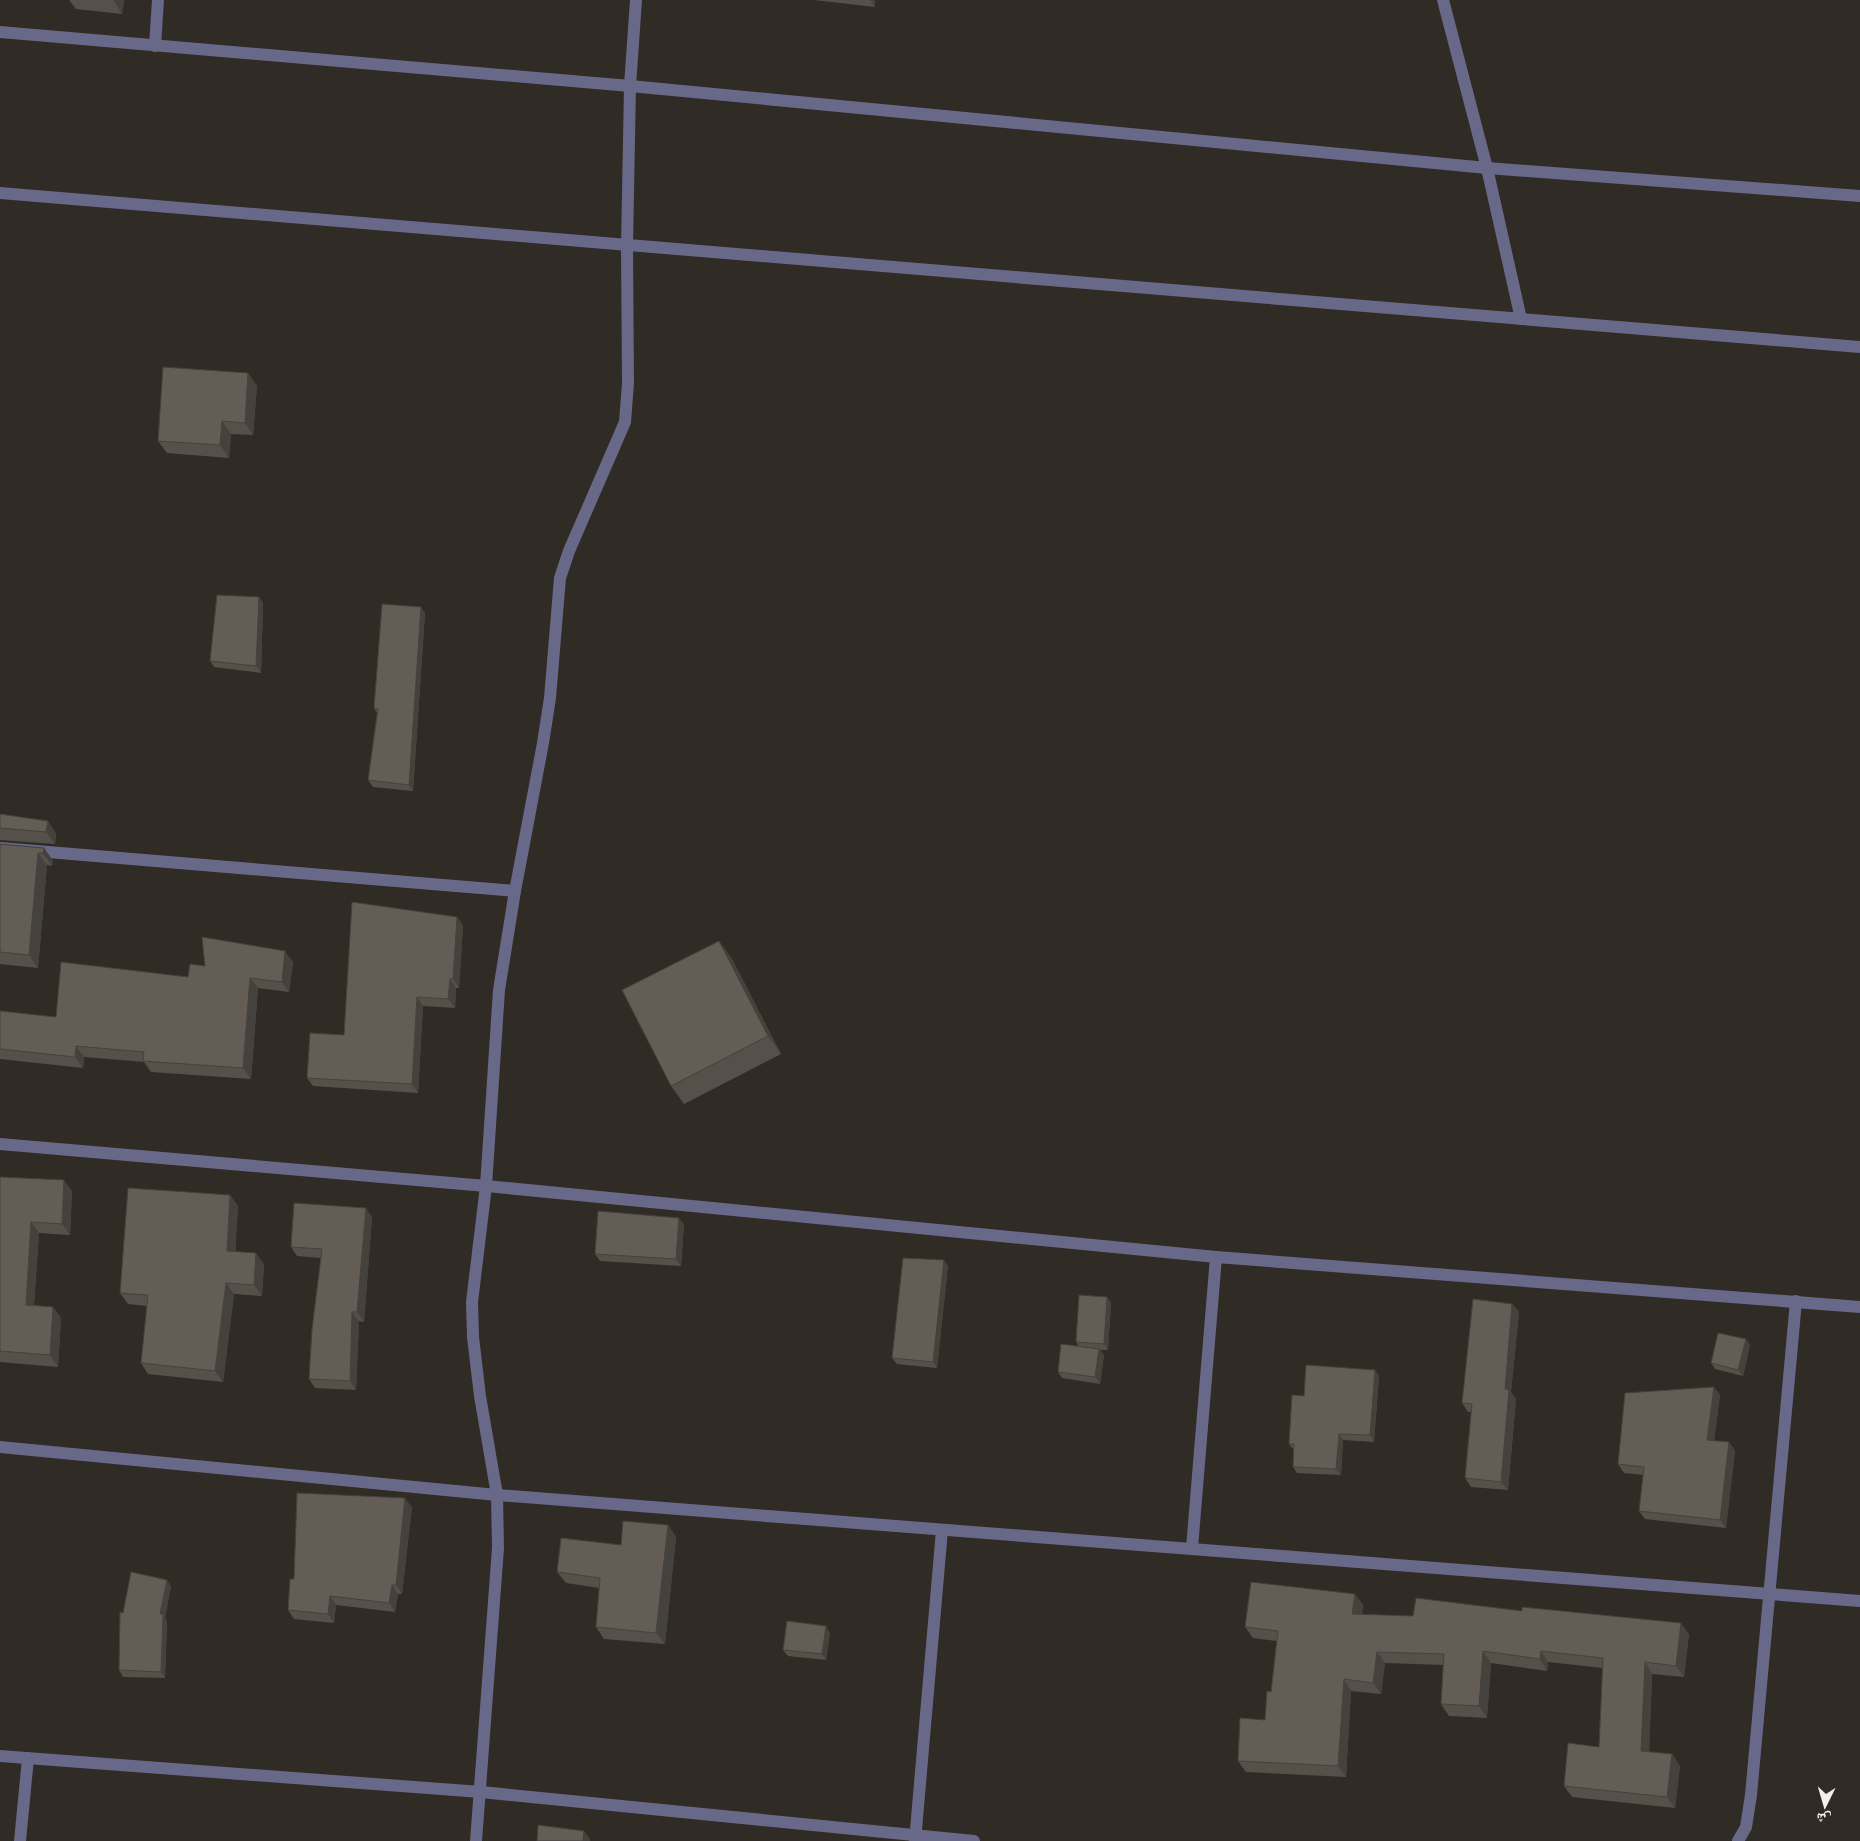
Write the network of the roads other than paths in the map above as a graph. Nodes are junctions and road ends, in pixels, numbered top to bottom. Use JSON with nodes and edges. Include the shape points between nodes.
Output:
{"nodes":[{"id":1,"x":158,"y":0,"type":"edge"},
{"id":2,"x":636,"y":0,"type":"edge"},
{"id":3,"x":1443,"y":0,"type":"edge"},
{"id":4,"x":0,"y":32,"type":"edge"},
{"id":5,"x":155,"y":46,"type":"junction"},
{"id":6,"x":630,"y":86,"type":"junction"},
{"id":7,"x":1487,"y":168,"type":"junction"},
{"id":8,"x":0,"y":193,"type":"edge"},
{"id":9,"x":1860,"y":196,"type":"edge"},
{"id":10,"x":627,"y":246,"type":"junction"},
{"id":11,"x":1521,"y":319,"type":"junction"},
{"id":12,"x":1860,"y":347,"type":"edge"},
{"id":13,"x":0,"y":848,"type":"edge"},
{"id":14,"x":514,"y":891,"type":"junction"},
{"id":15,"x":0,"y":1144,"type":"edge"},
{"id":16,"x":486,"y":1186,"type":"junction"},
{"id":17,"x":1216,"y":1257,"type":"junction"},
{"id":18,"x":1796,"y":1302,"type":"junction"},
{"id":19,"x":1860,"y":1307,"type":"edge"},
{"id":20,"x":0,"y":1447,"type":"edge"},
{"id":21,"x":497,"y":1495,"type":"junction"},
{"id":22,"x":942,"y":1530,"type":"junction"},
{"id":23,"x":1192,"y":1548,"type":"junction"},
{"id":24,"x":1769,"y":1594,"type":"junction"},
{"id":25,"x":1860,"y":1602,"type":"edge"},
{"id":26,"x":0,"y":1756,"type":"edge"},
{"id":27,"x":28,"y":1758,"type":"junction"},
{"id":28,"x":481,"y":1792,"type":"junction"},
{"id":29,"x":915,"y":1839,"type":"edge"},
{"id":30,"x":20,"y":1841,"type":"edge"},
{"id":31,"x":476,"y":1841,"type":"edge"},
{"id":32,"x":974,"y":1841,"type":"edge"},
{"id":33,"x":1738,"y":1841,"type":"edge"}],
"edges":[{"from":1,"to":5,"type":"street"},
{"from":2,"to":6,"type":"street"},
{"from":3,"to":7,"type":"street"},
{"from":4,"to":5,"type":"street"},
{"from":5,"to":6,"type":"street"},
{"from":6,"to":7,"type":"street"},
{"from":6,"to":10,"type":"street"},
{"from":7,"to":9,"type":"street"},
{"from":7,"to":11,"type":"street"},
{"from":8,"to":10,"type":"street"},
{"from":10,"to":11,"type":"street"},
{"from":10,"to":14,"type":"street","via":[[628,383],[625,422],[560,578],[546,725]]},
{"from":11,"to":12,"type":"street"},
{"from":13,"to":14,"type":"street"},
{"from":14,"to":16,"type":"street","via":[[499,990]]},
{"from":15,"to":16,"type":"street"},
{"from":16,"to":17,"type":"street"},
{"from":16,"to":21,"type":"street","via":[[472,1302],[473,1337]]},
{"from":17,"to":18,"type":"street"},
{"from":17,"to":23,"type":"street"},
{"from":18,"to":19,"type":"street"},
{"from":18,"to":24,"type":"street"},
{"from":20,"to":21,"type":"street"},
{"from":21,"to":22,"type":"street"},
{"from":21,"to":28,"type":"street","via":[[498,1548]]},
{"from":22,"to":23,"type":"street"},
{"from":22,"to":29,"type":"street"},
{"from":23,"to":24,"type":"street"},
{"from":24,"to":25,"type":"street"},
{"from":24,"to":33,"type":"street","via":[[1751,1795],[1746,1827]]},
{"from":26,"to":27,"type":"street"},
{"from":27,"to":28,"type":"street"},
{"from":27,"to":30,"type":"street"},
{"from":28,"to":29,"type":"street"},
{"from":28,"to":31,"type":"street"},
{"from":29,"to":32,"type":"street"}]}
